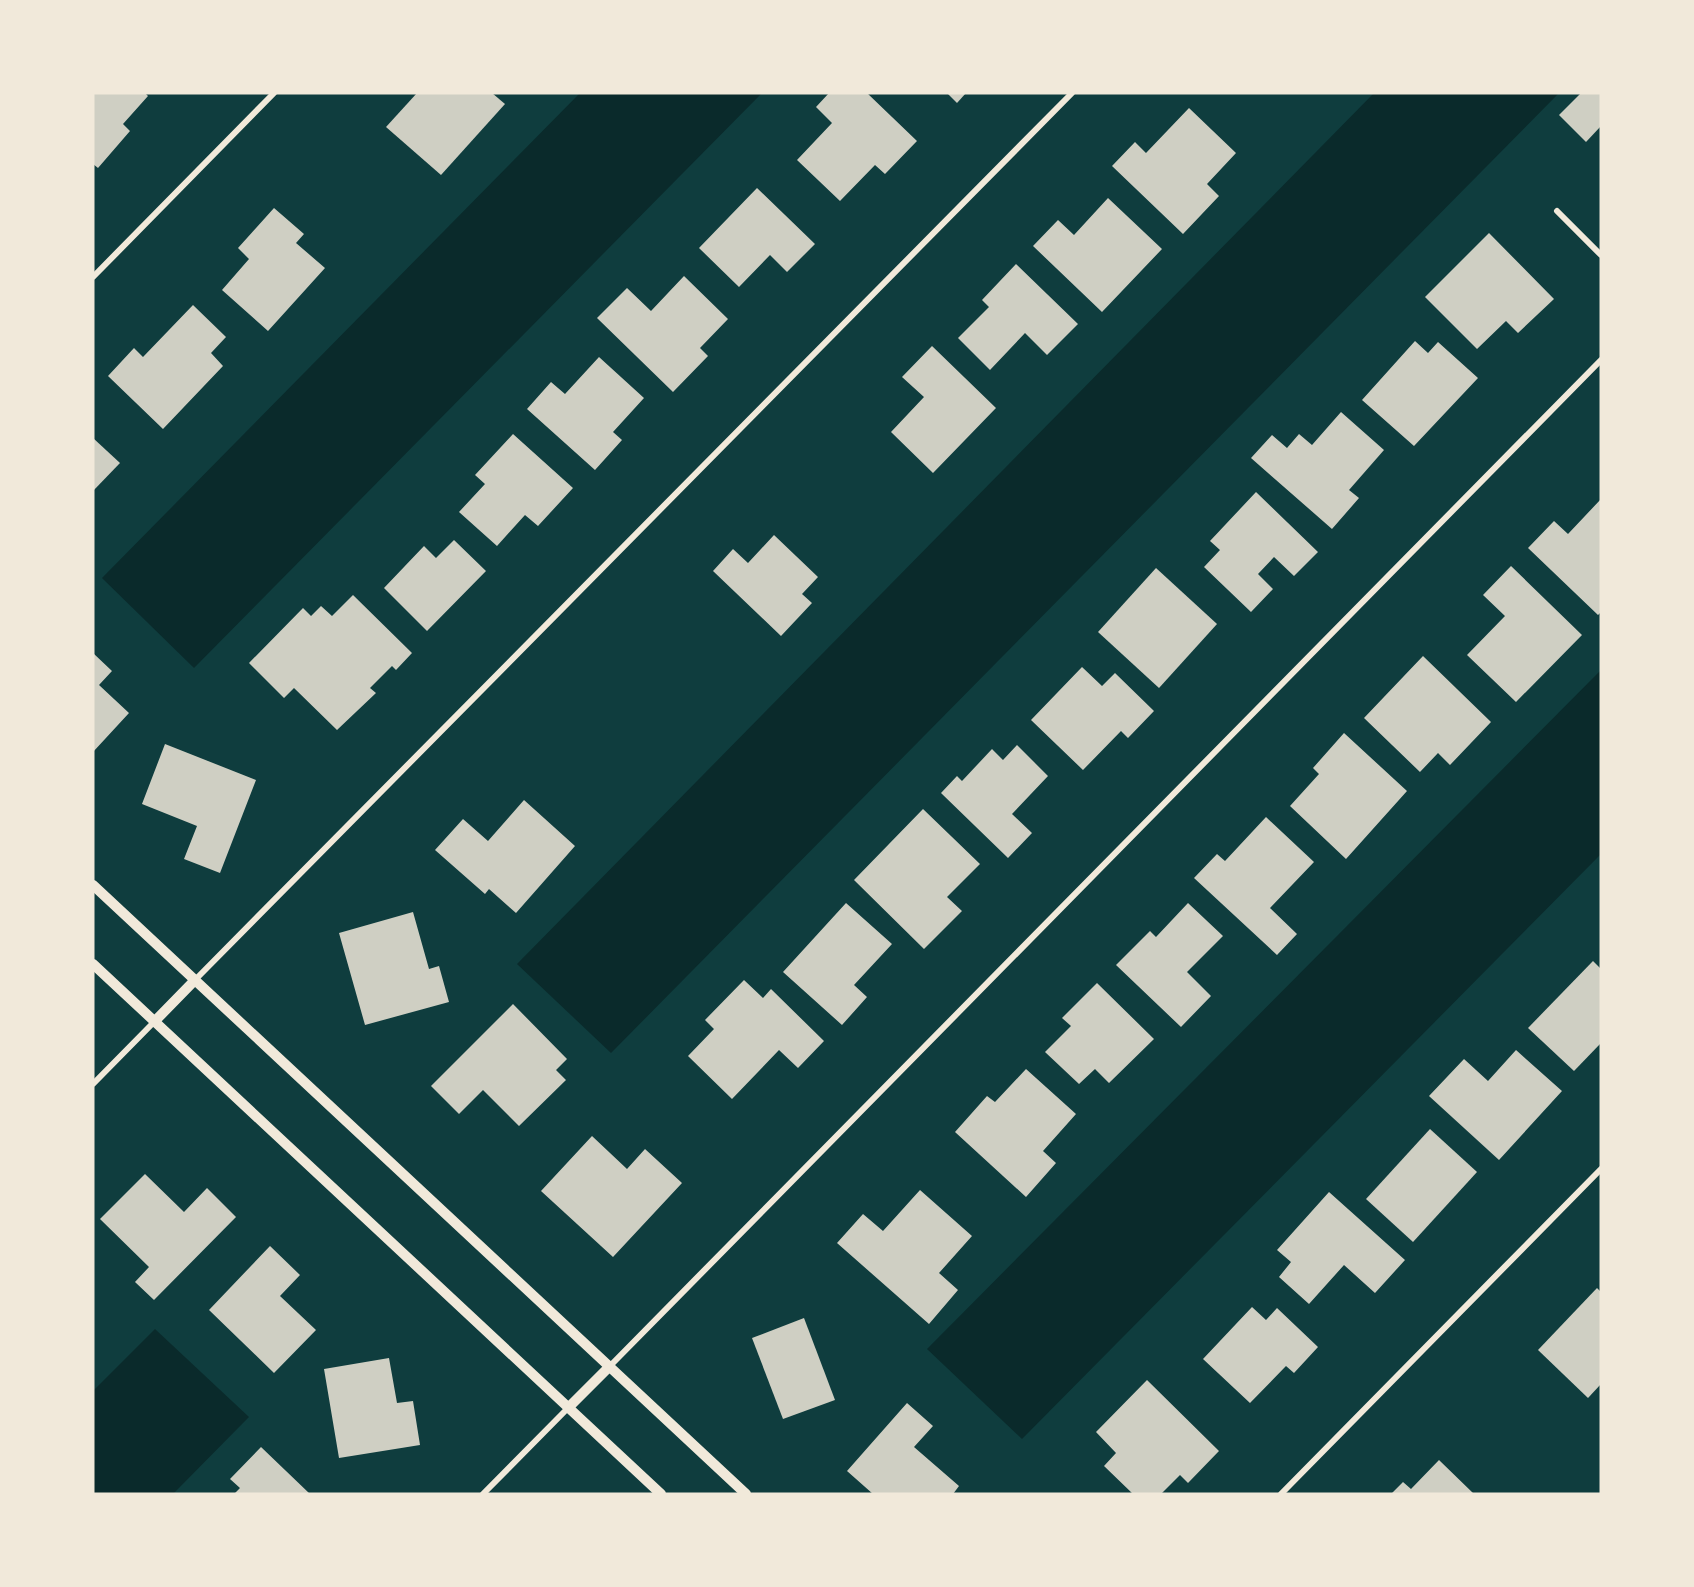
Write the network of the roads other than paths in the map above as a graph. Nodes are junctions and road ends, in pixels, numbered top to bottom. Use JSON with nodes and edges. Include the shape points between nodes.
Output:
{"nodes":[{"id":1,"x":274,"y":93,"type":"edge"},
{"id":2,"x":1072,"y":93,"type":"edge"},
{"id":3,"x":1557,"y":212,"type":"dead end"},
{"id":4,"x":1601,"y":255,"type":"edge"},
{"id":5,"x":93,"y":277,"type":"edge"},
{"id":6,"x":1601,"y":360,"type":"edge"},
{"id":7,"x":93,"y":885,"type":"edge"},
{"id":8,"x":93,"y":964,"type":"edge"},
{"id":9,"x":195,"y":980,"type":"junction"},
{"id":10,"x":155,"y":1021,"type":"junction"},
{"id":11,"x":93,"y":1084,"type":"edge"},
{"id":12,"x":1601,"y":1169,"type":"edge"},
{"id":13,"x":610,"y":1366,"type":"junction"},
{"id":14,"x":568,"y":1408,"type":"junction"},
{"id":15,"x":483,"y":1494,"type":"edge"},
{"id":16,"x":661,"y":1494,"type":"edge"},
{"id":17,"x":746,"y":1494,"type":"edge"},
{"id":18,"x":1281,"y":1494,"type":"edge"}],
"edges":[{"from":1,"to":5,"type":"street"},
{"from":2,"to":9,"type":"street"},
{"from":3,"to":4,"type":"street"},
{"from":6,"to":13,"type":"street"},
{"from":7,"to":9,"type":"street"},
{"from":8,"to":10,"type":"street"},
{"from":9,"to":10,"type":"street"},
{"from":9,"to":13,"type":"street"},
{"from":10,"to":11,"type":"street"},
{"from":10,"to":14,"type":"street"},
{"from":12,"to":18,"type":"street"},
{"from":13,"to":14,"type":"street"},
{"from":13,"to":17,"type":"street"},
{"from":14,"to":15,"type":"street"},
{"from":14,"to":16,"type":"street"}]}
